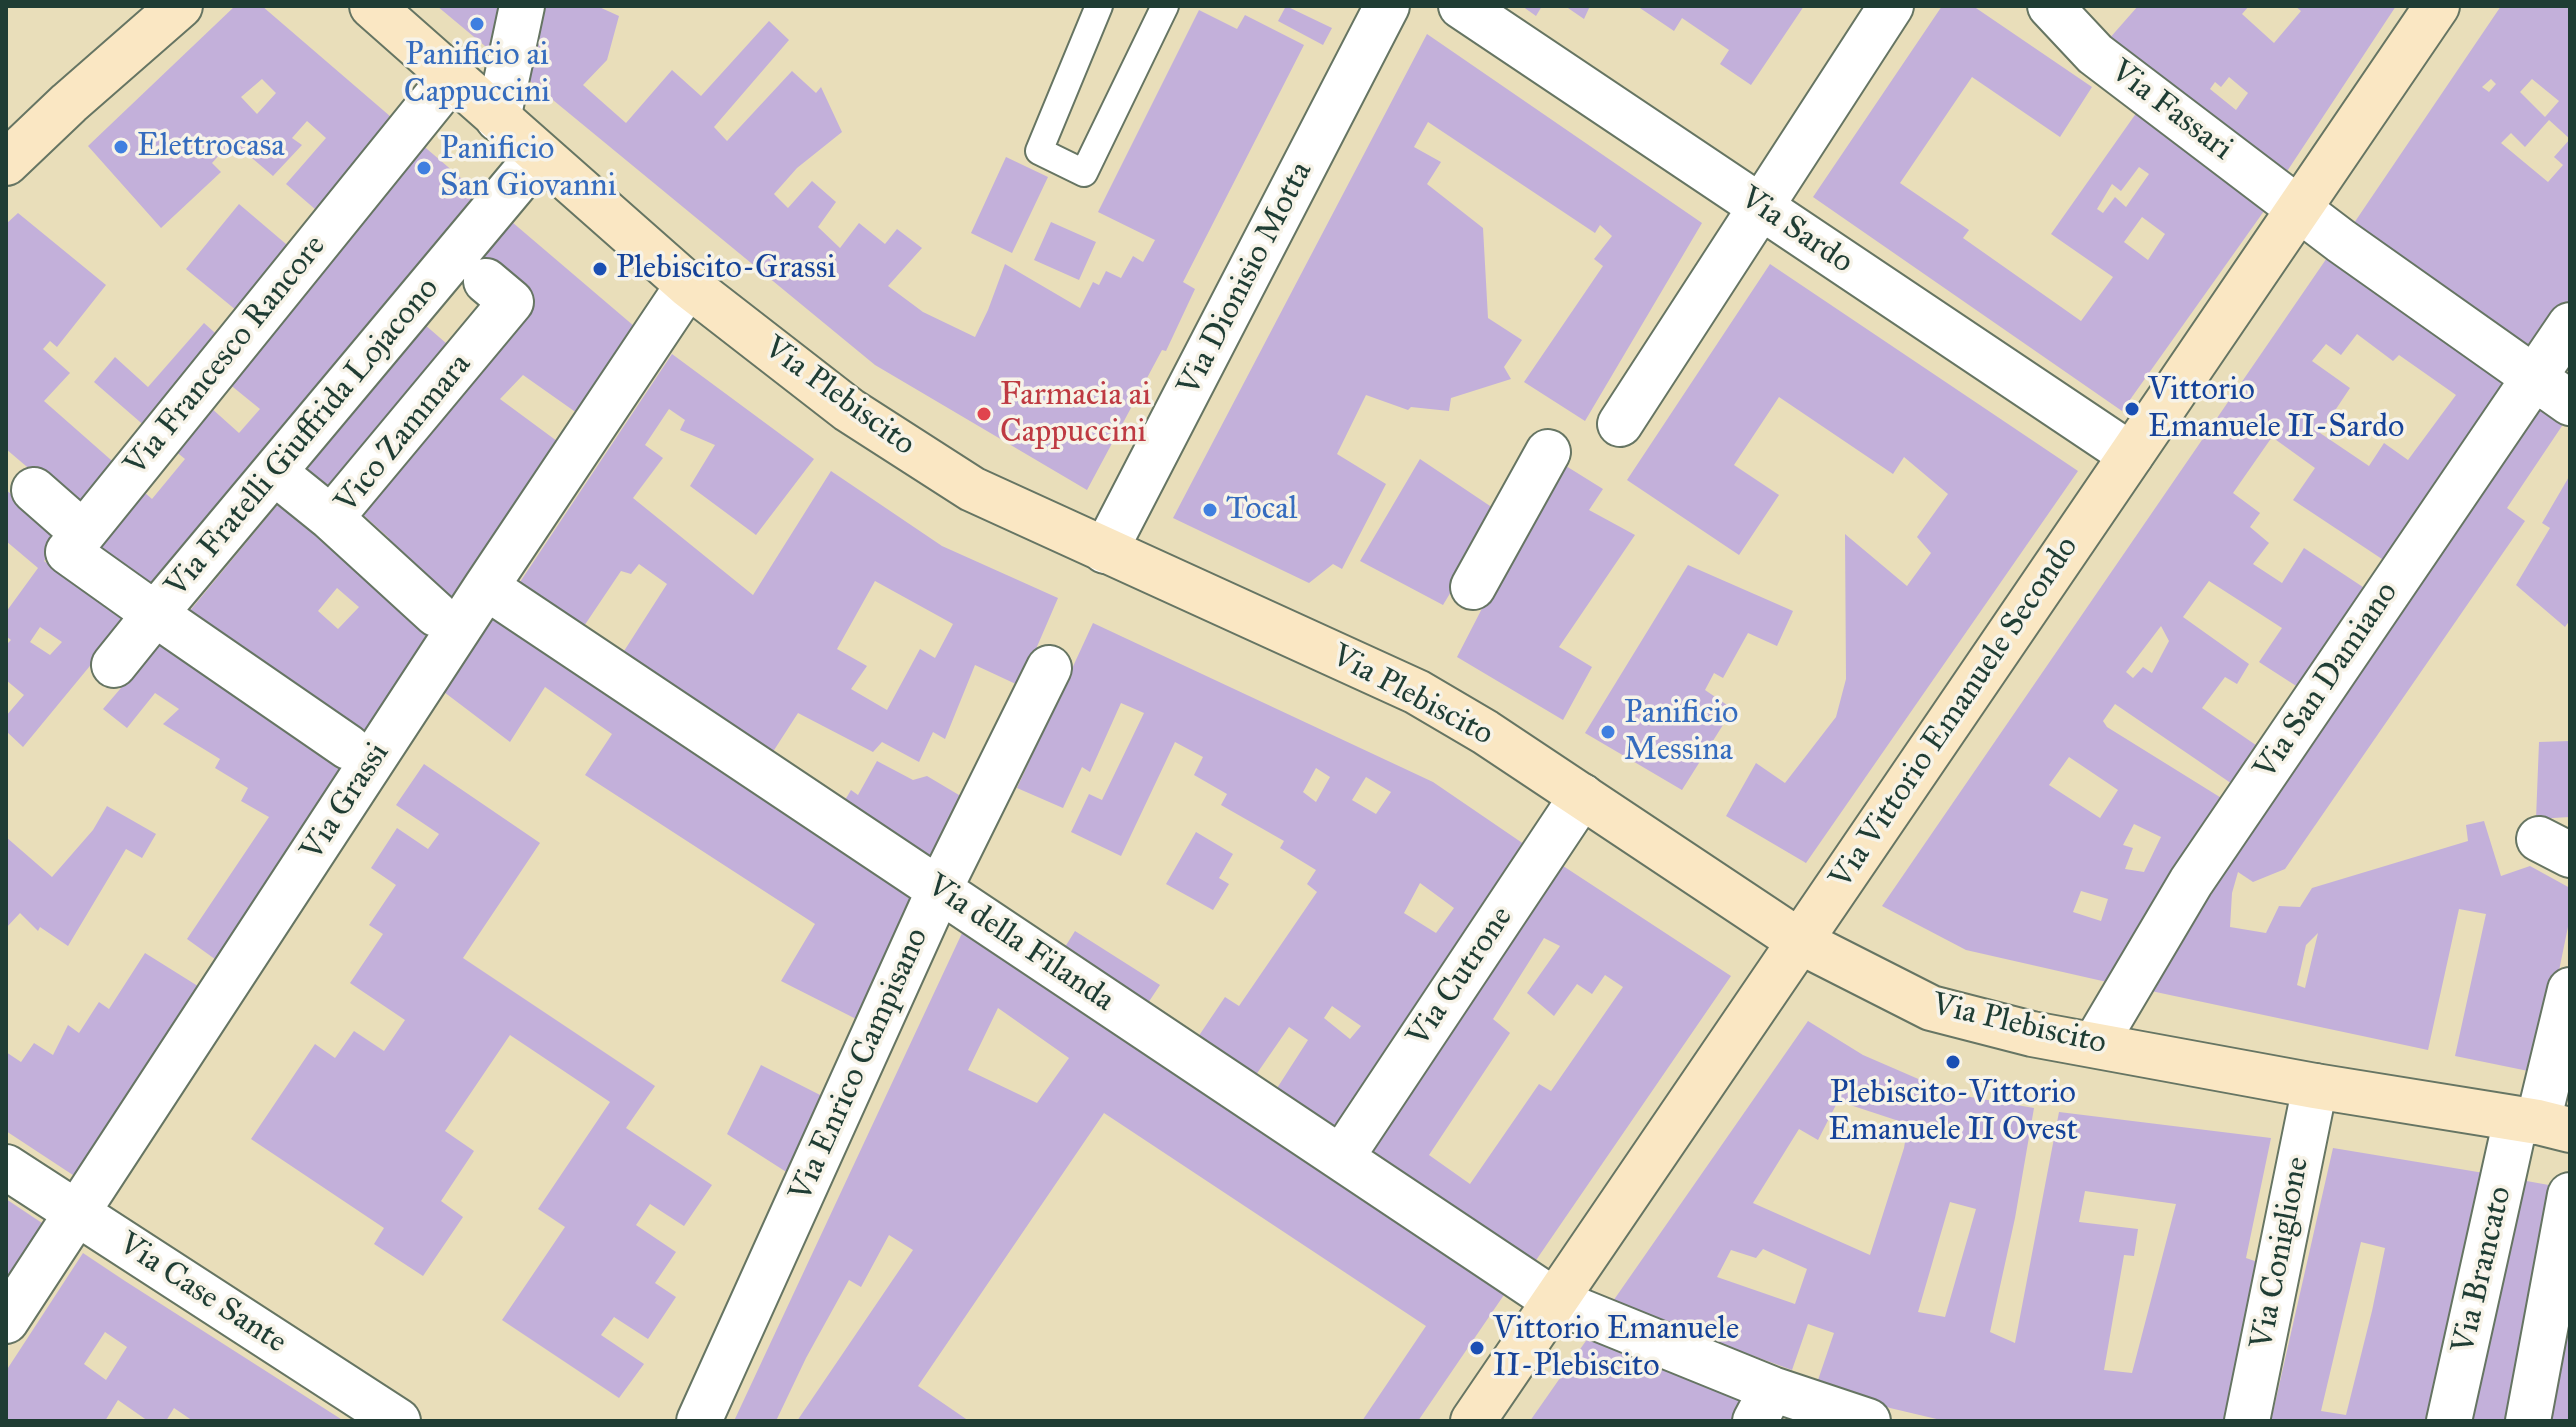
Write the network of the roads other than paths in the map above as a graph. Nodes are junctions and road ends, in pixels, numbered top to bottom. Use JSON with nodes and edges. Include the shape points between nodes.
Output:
{"nodes":[{"id":1,"x":180,"y":6,"type":"edge"},
{"id":2,"x":372,"y":6,"type":"edge"},
{"id":3,"x":522,"y":6,"type":"edge"},
{"id":4,"x":1099,"y":6,"type":"edge"},
{"id":5,"x":1165,"y":6,"type":"edge"},
{"id":6,"x":1387,"y":6,"type":"edge"},
{"id":7,"x":1461,"y":6,"type":"edge"},
{"id":8,"x":1891,"y":6,"type":"edge"},
{"id":9,"x":2050,"y":6,"type":"edge"},
{"id":10,"x":2437,"y":6,"type":"edge"},
{"id":11,"x":452,"y":77,"type":"junction"},
{"id":12,"x":498,"y":119,"type":"junction"},
{"id":13,"x":539,"y":155,"type":"junction"},
{"id":14,"x":6,"y":163,"type":"edge"},
{"id":15,"x":1760,"y":208,"type":"junction"},
{"id":16,"x":2299,"y":208,"type":"junction"},
{"id":17,"x":486,"y":281,"type":"dead end"},
{"id":18,"x":688,"y":285,"type":"junction"},
{"id":19,"x":2570,"y":325,"type":"edge"},
{"id":20,"x":2534,"y":377,"type":"junction"},
{"id":21,"x":2570,"y":403,"type":"edge"},
{"id":22,"x":1620,"y":424,"type":"dead end"},
{"id":23,"x":1548,"y":452,"type":"dead end"},
{"id":24,"x":2131,"y":455,"type":"junction"},
{"id":25,"x":274,"y":472,"type":"junction"},
{"id":26,"x":34,"y":490,"type":"dead end"},
{"id":27,"x":331,"y":518,"type":"junction"},
{"id":28,"x":83,"y":533,"type":"junction"},
{"id":29,"x":1105,"y":551,"type":"junction"},
{"id":30,"x":486,"y":587,"type":"junction"},
{"id":31,"x":1473,"y":587,"type":"dead end"},
{"id":32,"x":155,"y":614,"type":"junction"},
{"id":33,"x":436,"y":614,"type":"dead end"},
{"id":34,"x":114,"y":665,"type":"dead end"},
{"id":35,"x":1049,"y":668,"type":"dead end"},
{"id":36,"x":348,"y":747,"type":"dead end"},
{"id":37,"x":1582,"y":796,"type":"junction"},
{"id":38,"x":939,"y":890,"type":"junction"},
{"id":39,"x":1799,"y":941,"type":"junction"},
{"id":40,"x":2570,"y":990,"type":"edge"},
{"id":41,"x":2095,"y":1044,"type":"junction"},
{"id":42,"x":2315,"y":1086,"type":"junction"},
{"id":43,"x":2541,"y":1123,"type":"edge"},
{"id":44,"x":1341,"y":1158,"type":"junction"},
{"id":45,"x":6,"y":1167,"type":"edge"},
{"id":46,"x":2570,"y":1195,"type":"edge"},
{"id":47,"x":78,"y":1214,"type":"junction"},
{"id":48,"x":1555,"y":1301,"type":"junction"},
{"id":49,"x":6,"y":1321,"type":"edge"},
{"id":50,"x":1764,"y":1405,"type":"edge"},
{"id":51,"x":398,"y":1421,"type":"edge"},
{"id":52,"x":699,"y":1421,"type":"edge"},
{"id":53,"x":1473,"y":1421,"type":"edge"},
{"id":54,"x":1868,"y":1421,"type":"edge"},
{"id":55,"x":2247,"y":1421,"type":"edge"},
{"id":56,"x":2449,"y":1421,"type":"edge"},
{"id":57,"x":2528,"y":1421,"type":"edge"}],
"edges":[{"from":1,"to":14,"type":"main road"},
{"from":2,"to":11,"type":"main road","name":"Via Plebiscito"},
{"from":3,"to":12,"type":"street"},
{"from":4,"to":5,"type":"lane","via":[[1039,151],[1084,173]]},
{"from":6,"to":29,"type":"street","name":"Via Dionisio Motta"},
{"from":7,"to":15,"type":"street","name":"Via Sardo"},
{"from":8,"to":15,"type":"street"},
{"from":9,"to":16,"type":"street","name":"Via Fassari","via":[[2095,54]]},
{"from":10,"to":16,"type":"main road","name":"Via Vittorio Emanuele Secondo"},
{"from":11,"to":12,"type":"main road","name":"Via Plebiscito"},
{"from":11,"to":28,"type":"street","name":"Via Francesco Rancore"},
{"from":12,"to":13,"type":"main road","name":"Via Plebiscito"},
{"from":13,"to":18,"type":"main road","name":"Via Plebiscito"},
{"from":13,"to":25,"type":"street","name":"Via Fratelli Giuffrida Lojacono"},
{"from":15,"to":22,"type":"street"},
{"from":15,"to":24,"type":"street","name":"Via Sardo"},
{"from":16,"to":20,"type":"street","name":"Via Fassari"},
{"from":16,"to":24,"type":"main road","name":"Via Vittorio Emanuele Secondo"},
{"from":17,"to":27,"type":"street","name":"Vico Zammara","via":[[511,302]]},
{"from":18,"to":29,"type":"main road","name":"Via Plebiscito","via":[[849,410],[972,489]]},
{"from":18,"to":30,"type":"street","name":"Via Grassi"},
{"from":19,"to":20,"type":"street","name":"Via San Damiano"},
{"from":20,"to":21,"type":"street","name":"Via Fassari"},
{"from":20,"to":41,"type":"street","name":"Via San Damiano","via":[[2191,882]]},
{"from":23,"to":31,"type":"street"},
{"from":24,"to":39,"type":"main road","name":"Via Vittorio Emanuele Secondo"},
{"from":25,"to":27,"type":"street"},
{"from":25,"to":32,"type":"street","name":"Via Fratelli Giuffrida Lojacono"},
{"from":26,"to":28,"type":"street"},
{"from":27,"to":33,"type":"street","name":"Vico Zammara"},
{"from":28,"to":32,"type":"street","via":[[68,552]]},
{"from":29,"to":37,"type":"main road","name":"Via Plebiscito","via":[[1417,692]]},
{"from":30,"to":38,"type":"street","name":"Via della Filanda"},
{"from":30,"to":47,"type":"street","name":"Via Grassi"},
{"from":32,"to":34,"type":"street"},
{"from":32,"to":36,"type":"street","name":"Via Fratelli Giuffrida Lojacono"},
{"from":35,"to":38,"type":"street","name":"Via Enrico Campisano"},
{"from":37,"to":39,"type":"main road","name":"Via Plebiscito"},
{"from":37,"to":44,"type":"street","name":"Via Cutrone"},
{"from":38,"to":44,"type":"street","name":"Via della Filanda"},
{"from":38,"to":52,"type":"street","name":"Via Enrico Campisano"},
{"from":39,"to":41,"type":"main road","name":"Via Plebiscito","via":[[1931,1008]]},
{"from":39,"to":48,"type":"main road","name":"Via Vittorio Emanuele Secondo"},
{"from":40,"to":43,"type":"street","name":"Via Brancato"},
{"from":41,"to":42,"type":"main road","name":"Via Plebiscito"},
{"from":42,"to":43,"type":"main road","name":"Via Plebiscito"},
{"from":42,"to":55,"type":"street","name":"Via Coniglione"},
{"from":43,"to":56,"type":"street","name":"Via Brancato"},
{"from":44,"to":48,"type":"street","name":"Via della Filanda"},
{"from":45,"to":47,"type":"street","name":"Via Case Sante"},
{"from":46,"to":57,"type":"street"},
{"from":47,"to":49,"type":"street","name":"Via Grassi"},
{"from":47,"to":51,"type":"street","name":"Via Case Sante"},
{"from":48,"to":50,"type":"street","name":"Via della Filanda"},
{"from":48,"to":53,"type":"main road","name":"Via Vittorio Emanuele Secondo"},
{"from":50,"to":54,"type":"street","name":"Via della Filanda"}]}
